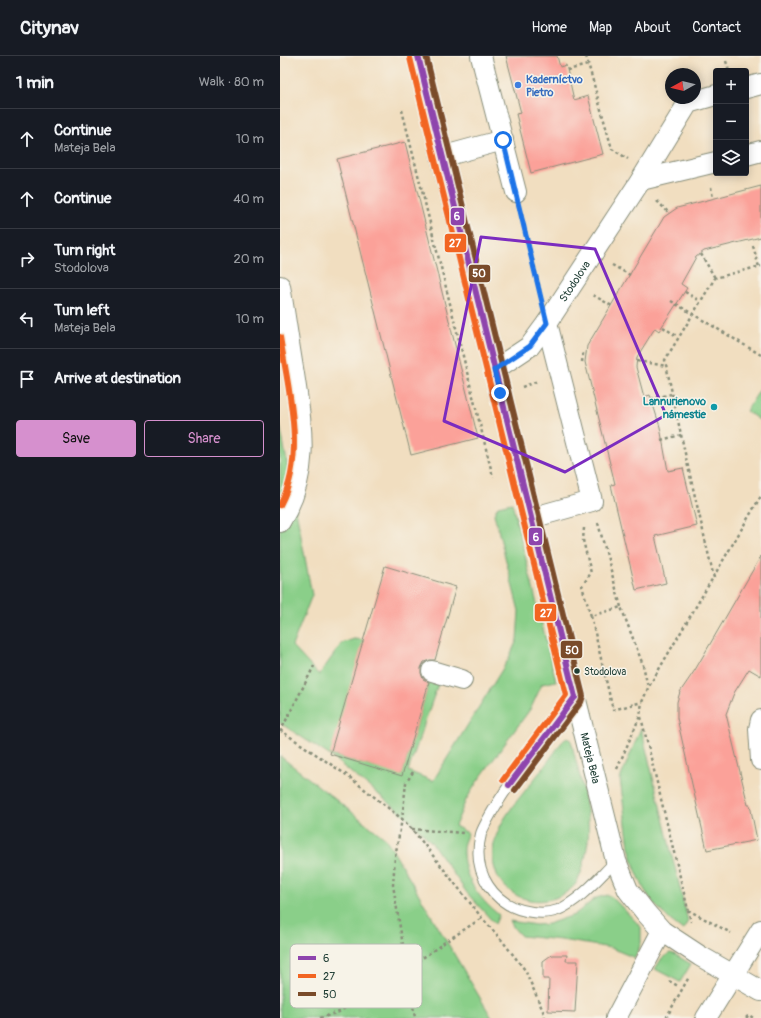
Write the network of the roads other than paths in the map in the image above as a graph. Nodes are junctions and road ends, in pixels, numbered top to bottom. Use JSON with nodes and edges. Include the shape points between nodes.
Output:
{"nodes":[{"id":1,"x":418,"y":56,"type":"edge"},
{"id":2,"x":481,"y":56,"type":"edge"},
{"id":3,"x":761,"y":84,"type":"edge"},
{"id":4,"x":749,"y":87,"type":"edge"},
{"id":5,"x":713,"y":97,"type":"edge"},
{"id":6,"x":503,"y":140,"type":"junction"},
{"id":7,"x":761,"y":151,"type":"edge"},
{"id":8,"x":749,"y":154,"type":"edge"},
{"id":9,"x":441,"y":157,"type":"junction"},
{"id":10,"x":713,"y":163,"type":"edge"},
{"id":11,"x":641,"y":180,"type":"junction"},
{"id":12,"x":516,"y":192,"type":"road end"},
{"id":13,"x":280,"y":286,"type":"edge"},
{"id":14,"x":547,"y":323,"type":"junction"},
{"id":15,"x":494,"y":370,"type":"junction"},
{"id":16,"x":531,"y":518,"type":"junction"},
{"id":17,"x":280,"y":522,"type":"edge"},
{"id":18,"x":432,"y":671,"type":"dead end"},
{"id":19,"x":462,"y":680,"type":"dead end"},
{"id":20,"x":575,"y":697,"type":"junction"},
{"id":21,"x":761,"y":720,"type":"edge"},
{"id":22,"x":761,"y":760,"type":"edge"},
{"id":23,"x":616,"y":860,"type":"junction"},
{"id":24,"x":761,"y":930,"type":"edge"},
{"id":25,"x":662,"y":931,"type":"junction"},
{"id":26,"x":733,"y":975,"type":"junction"},
{"id":27,"x":761,"y":991,"type":"edge"},
{"id":28,"x":616,"y":1018,"type":"edge"},
{"id":29,"x":706,"y":1018,"type":"edge"}],
"edges":[{"from":1,"to":9,"type":"street","name":"Mateja Bela"},
{"from":2,"to":6,"type":"street"},
{"from":3,"to":4,"type":"street"},
{"from":5,"to":11,"type":"street","name":"Stodolova","via":[[688,103]]},
{"from":6,"to":9,"type":"street"},
{"from":6,"to":12,"type":"street"},
{"from":7,"to":8,"type":"street"},
{"from":9,"to":15,"type":"street","name":"Mateja Bela"},
{"from":10,"to":11,"type":"street"},
{"from":11,"to":14,"type":"street","name":"Stodolova"},
{"from":13,"to":17,"type":"street","via":[[301,425],[302,454],[299,480],[292,503]]},
{"from":14,"to":15,"type":"street","name":"Stodolova","via":[[530,346]]},
{"from":14,"to":16,"type":"street","via":[[584,504]]},
{"from":15,"to":16,"type":"street","name":"Mateja Bela"},
{"from":16,"to":20,"type":"street","name":"Mateja Bela"},
{"from":18,"to":19,"type":"street"},
{"from":20,"to":23,"type":"street","name":"Mateja Bela"},
{"from":20,"to":23,"type":"lane","via":[[508,785],[494,808],[481,834],[478,861],[493,894],[504,903],[522,911],[541,913],[557,910],[572,903]]},
{"from":21,"to":22,"type":"street"},
{"from":23,"to":25,"type":"street","name":"Mateja Bela","via":[[628,890]]},
{"from":24,"to":26,"type":"street"},
{"from":25,"to":26,"type":"street","name":"Mateja Bela"},
{"from":25,"to":28,"type":"street"},
{"from":26,"to":27,"type":"street","name":"Mateja Bela"},
{"from":26,"to":29,"type":"street"}]}
